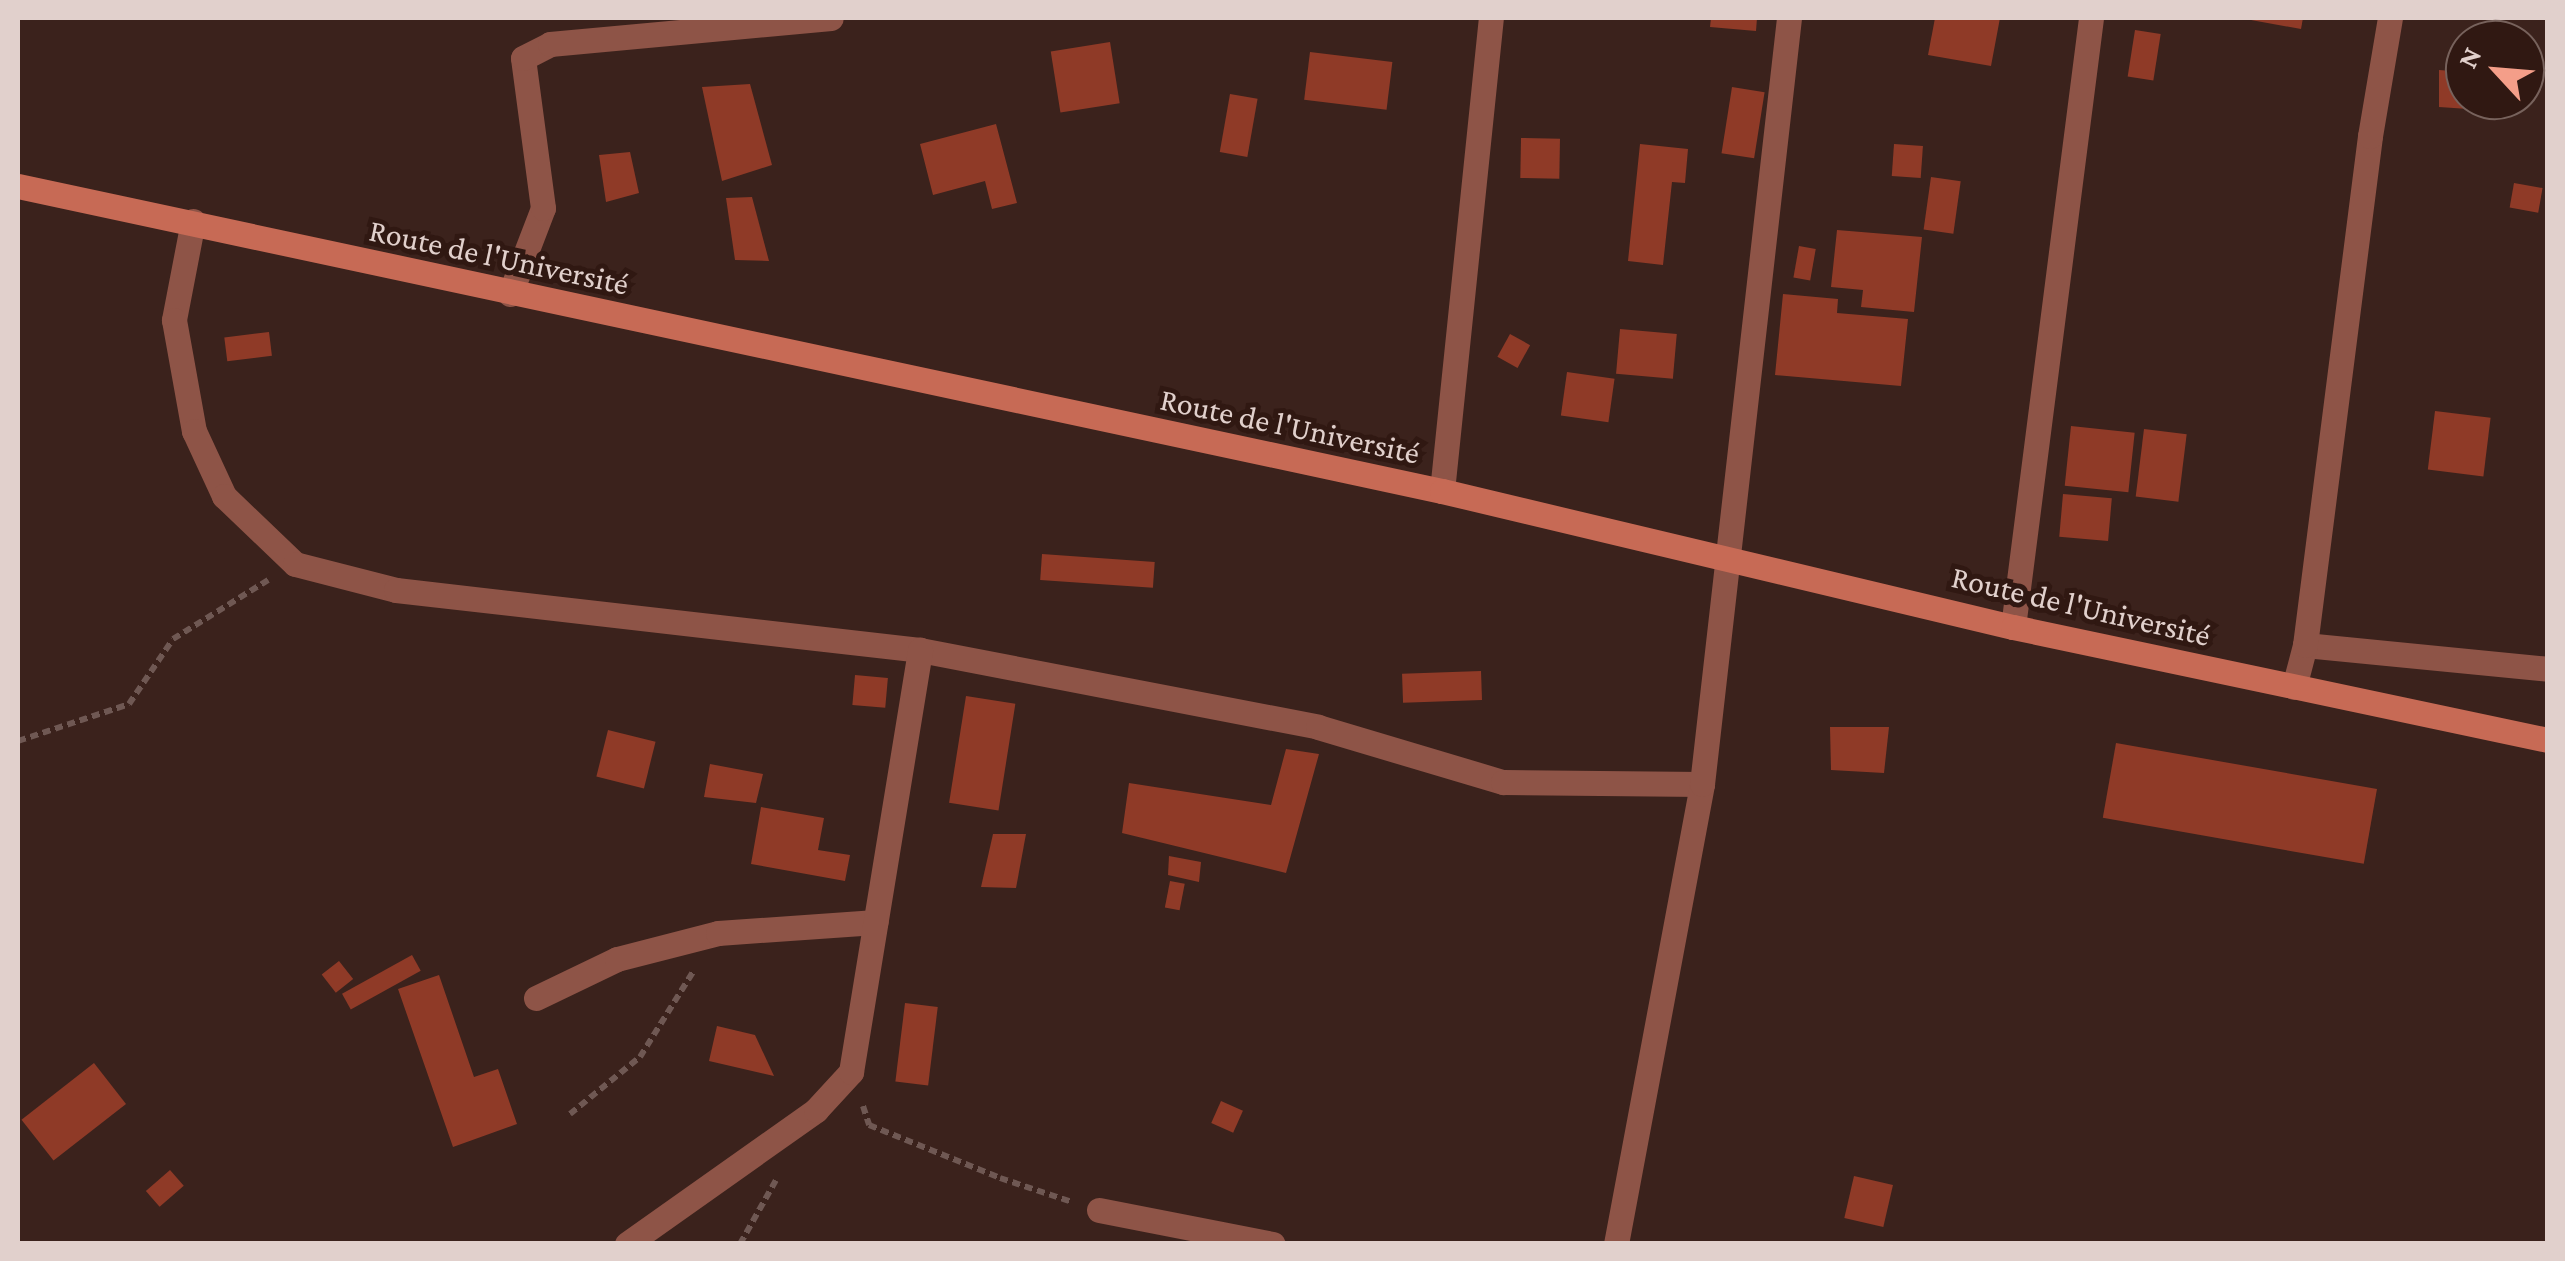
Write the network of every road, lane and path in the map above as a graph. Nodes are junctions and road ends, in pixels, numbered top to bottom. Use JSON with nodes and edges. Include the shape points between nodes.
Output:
{"nodes":[{"id":1,"x":831,"y":18,"type":"edge"},
{"id":2,"x":1491,"y":18,"type":"edge"},
{"id":3,"x":1789,"y":18,"type":"edge"},
{"id":4,"x":2091,"y":18,"type":"edge"},
{"id":5,"x":2390,"y":18,"type":"edge"},
{"id":6,"x":18,"y":186,"type":"edge"},
{"id":7,"x":193,"y":222,"type":"junction"},
{"id":8,"x":510,"y":294,"type":"junction"},
{"id":9,"x":1442,"y":491,"type":"junction"},
{"id":10,"x":1728,"y":559,"type":"junction"},
{"id":11,"x":294,"y":564,"type":"junction"},
{"id":12,"x":2013,"y":626,"type":"junction"},
{"id":13,"x":2305,"y":645,"type":"junction"},
{"id":14,"x":920,"y":650,"type":"junction"},
{"id":15,"x":2548,"y":669,"type":"edge"},
{"id":16,"x":2294,"y":687,"type":"junction"},
{"id":17,"x":2548,"y":740,"type":"edge"},
{"id":18,"x":18,"y":741,"type":"edge"},
{"id":19,"x":1702,"y":784,"type":"junction"},
{"id":20,"x":876,"y":922,"type":"junction"},
{"id":21,"x":718,"y":933,"type":"junction"},
{"id":22,"x":536,"y":998,"type":"dead end"},
{"id":23,"x":852,"y":1072,"type":"junction"},
{"id":24,"x":570,"y":1114,"type":"dead end"},
{"id":25,"x":1099,"y":1210,"type":"joint"},
{"id":26,"x":627,"y":1244,"type":"edge"},
{"id":27,"x":1274,"y":1244,"type":"edge"},
{"id":28,"x":1616,"y":1244,"type":"edge"}],
"edges":[{"from":1,"to":8,"type":"street","via":[[550,44],[524,58],[543,208]]},
{"from":2,"to":9,"type":"street"},
{"from":3,"to":10,"type":"street"},
{"from":4,"to":12,"type":"street"},
{"from":5,"to":13,"type":"street"},
{"from":6,"to":7,"type":"street","name":"Route de l'Université"},
{"from":7,"to":8,"type":"street","name":"Route de l'Université"},
{"from":7,"to":11,"type":"street","via":[[174,320],[194,431],[224,496]]},
{"from":8,"to":9,"type":"street","name":"Route de l'Université"},
{"from":9,"to":10,"type":"street","name":"Route de l'Université"},
{"from":10,"to":12,"type":"street","name":"Route de l'Université"},
{"from":10,"to":19,"type":"street"},
{"from":11,"to":14,"type":"street","via":[[396,590]]},
{"from":11,"to":18,"type":"path","via":[[172,639],[129,704]]},
{"from":12,"to":16,"type":"street","name":"Route de l'Université"},
{"from":13,"to":15,"type":"street"},
{"from":13,"to":16,"type":"street"},
{"from":14,"to":19,"type":"street","via":[[1318,726],[1503,782]]},
{"from":14,"to":20,"type":"street"},
{"from":16,"to":17,"type":"street","name":"Route de l'Université"},
{"from":19,"to":28,"type":"street"},
{"from":20,"to":21,"type":"street"},
{"from":20,"to":23,"type":"street"},
{"from":21,"to":22,"type":"street","via":[[617,959]]},
{"from":21,"to":24,"type":"path","via":[[640,1057]]},
{"from":23,"to":25,"type":"path","via":[[869,1125]]},
{"from":23,"to":26,"type":"street","via":[[816,1110]]},
{"from":25,"to":27,"type":"street"}]}
